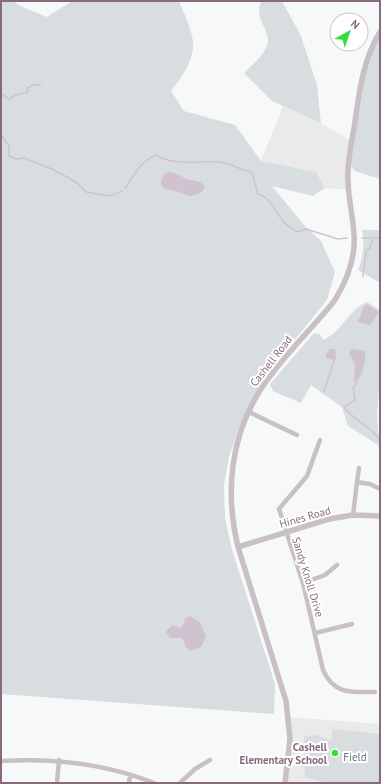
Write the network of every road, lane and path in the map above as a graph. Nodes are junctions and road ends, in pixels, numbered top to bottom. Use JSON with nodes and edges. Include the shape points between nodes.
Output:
{"nodes":[{"id":1,"x":380,"y":32,"type":"edge"},
{"id":2,"x":249,"y":412,"type":"junction"},
{"id":3,"x":297,"y":435,"type":"dead end"},
{"id":4,"x":320,"y":440,"type":"dead end"},
{"id":5,"x":359,"y":468,"type":"dead end"},
{"id":6,"x":357,"y":482,"type":"junction"},
{"id":7,"x":380,"y":489,"type":"edge"},
{"id":8,"x":353,"y":516,"type":"junction"},
{"id":9,"x":380,"y":516,"type":"edge"},
{"id":10,"x":285,"y":533,"type":"junction"},
{"id":11,"x":238,"y":547,"type":"junction"},
{"id":12,"x":337,"y":565,"type":"dead end"},
{"id":13,"x":303,"y":583,"type":"junction"},
{"id":14,"x":352,"y":624,"type":"dead end"},
{"id":15,"x":315,"y":633,"type":"junction"},
{"id":16,"x":375,"y":692,"type":"dead end"},
{"id":17,"x":59,"y":760,"type":"junction"},
{"id":18,"x":210,"y":760,"type":"dead end"},
{"id":19,"x":1,"y":761,"type":"edge"},
{"id":20,"x":130,"y":775,"type":"junction"},
{"id":21,"x":57,"y":783,"type":"edge"},
{"id":22,"x":129,"y":783,"type":"edge"},
{"id":23,"x":154,"y":783,"type":"edge"},
{"id":24,"x":180,"y":783,"type":"edge"},
{"id":25,"x":285,"y":783,"type":"edge"}],
"edges":[{"from":1,"to":2,"type":"street","name":"Cashell Road","via":[[363,71],[348,163],[354,233],[354,253],[350,267],[335,300],[270,376]]},
{"from":2,"to":3,"type":"street"},
{"from":2,"to":11,"type":"street","name":"Cashell Road","via":[[240,433],[230,493],[232,524]]},
{"from":4,"to":10,"type":"street","name":"Sandy Knoll Drive","via":[[307,476],[279,509]]},
{"from":5,"to":6,"type":"street"},
{"from":6,"to":7,"type":"street"},
{"from":6,"to":8,"type":"street"},
{"from":8,"to":9,"type":"street","name":"Hines Road"},
{"from":8,"to":10,"type":"street","name":"Hines Road"},
{"from":10,"to":11,"type":"street","name":"Hines Road"},
{"from":10,"to":13,"type":"street","name":"Sandy Knoll Drive"},
{"from":11,"to":25,"type":"street","name":"Cashell Road","via":[[286,702],[290,739]]},
{"from":12,"to":13,"type":"street","via":[[325,574]]},
{"from":13,"to":15,"type":"street","name":"Sandy Knoll Drive"},
{"from":14,"to":15,"type":"street"},
{"from":15,"to":16,"type":"street","name":"Sandy Knoll Drive","via":[[323,670],[332,684],[347,692]]},
{"from":17,"to":19,"type":"street"},
{"from":17,"to":20,"type":"street","via":[[94,765]]},
{"from":17,"to":21,"type":"street"},
{"from":18,"to":24,"type":"street"},
{"from":20,"to":22,"type":"street"},
{"from":20,"to":23,"type":"street"}]}
